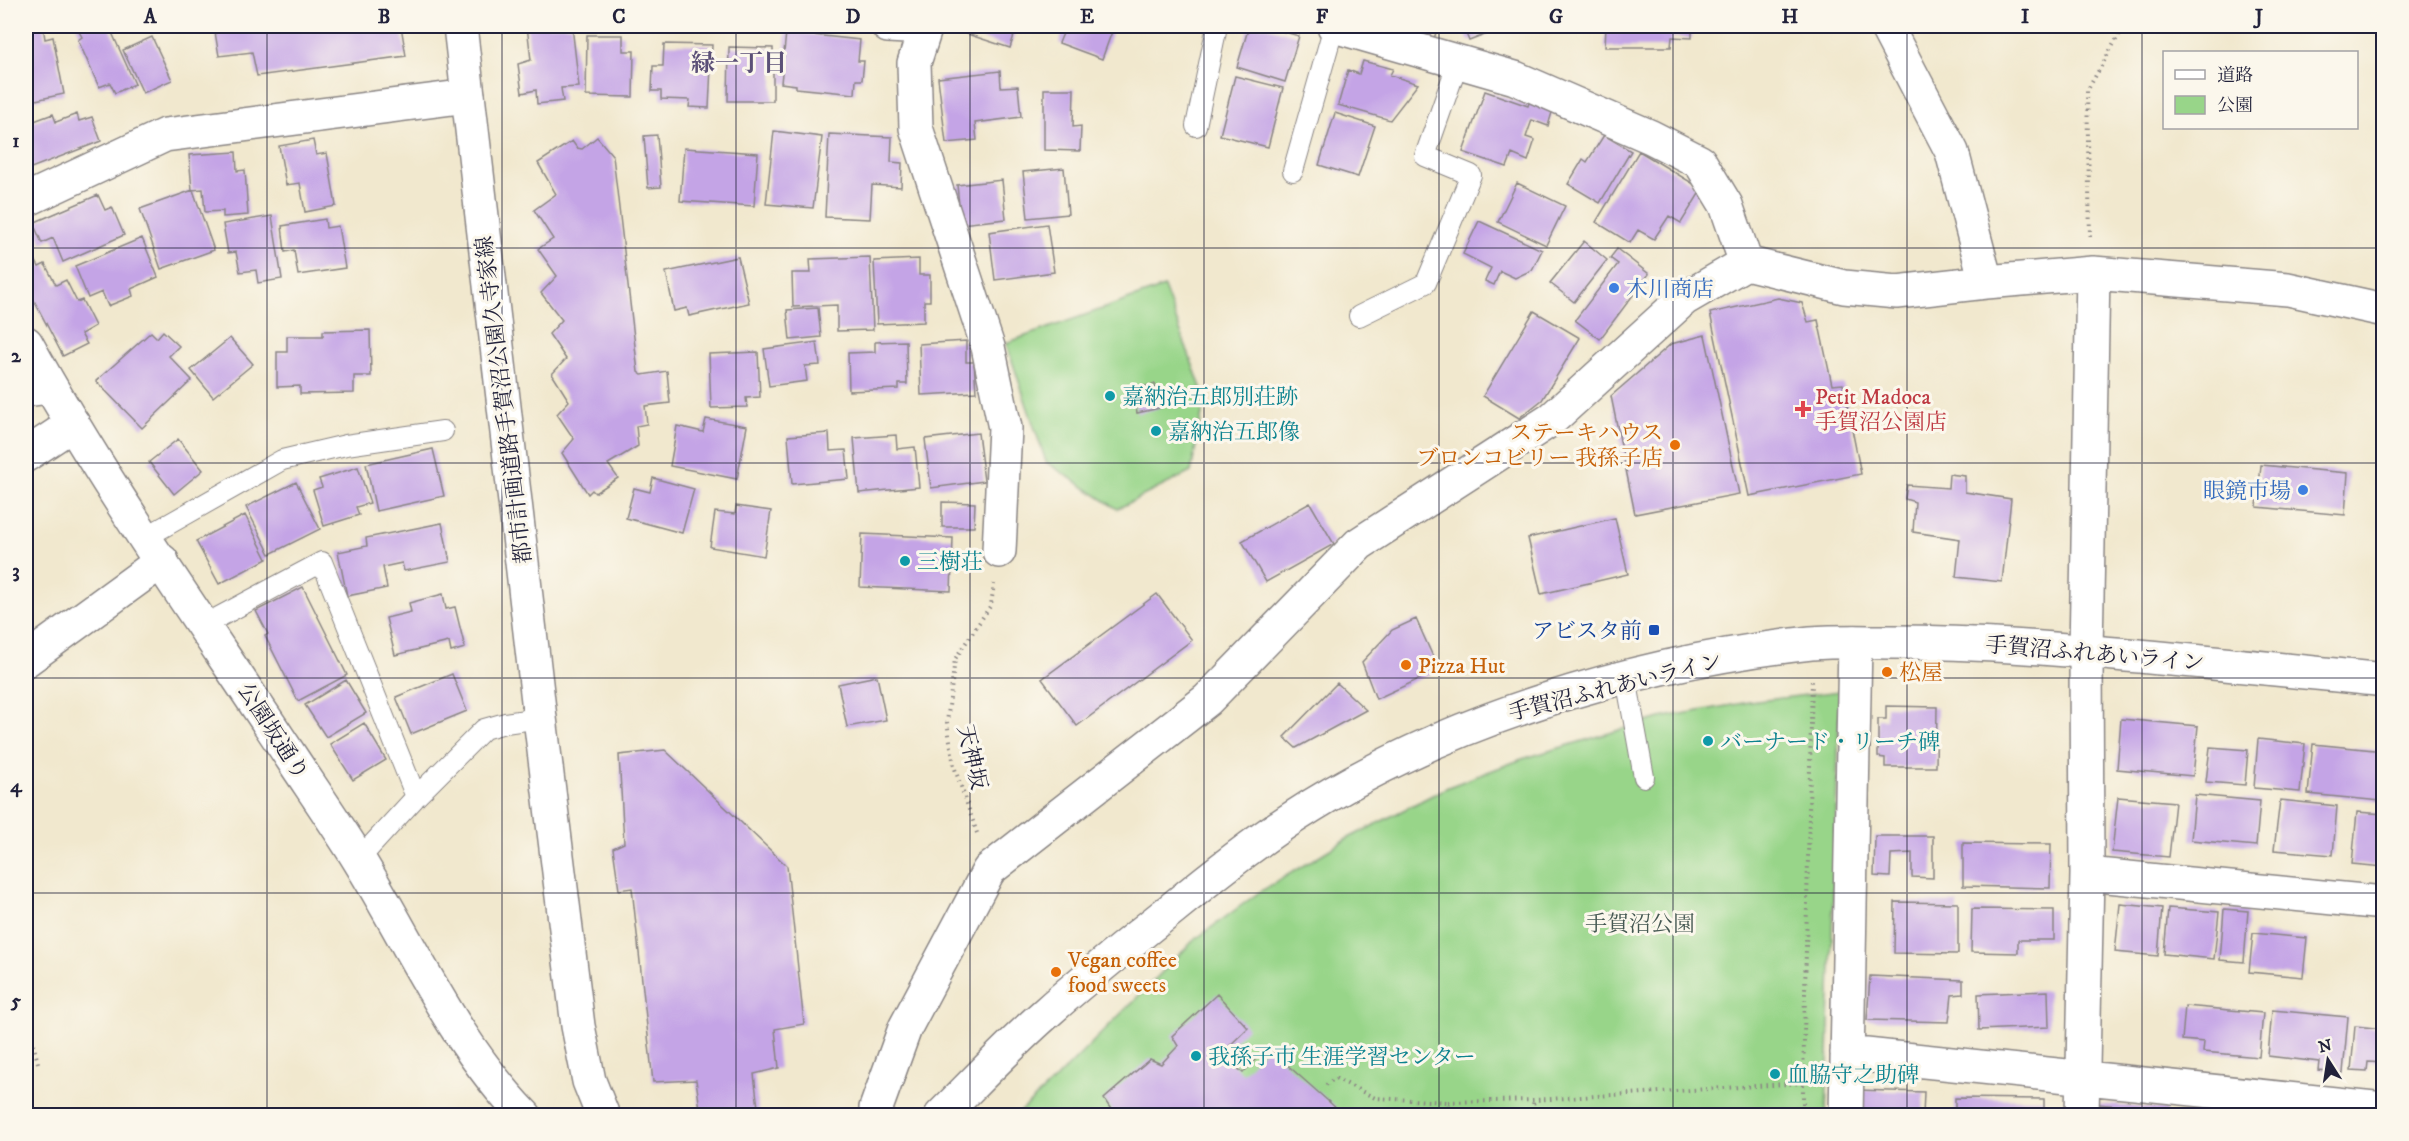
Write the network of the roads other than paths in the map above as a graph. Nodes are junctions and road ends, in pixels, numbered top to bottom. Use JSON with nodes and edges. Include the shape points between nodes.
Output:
{"nodes":[{"id":1,"x":460,"y":26,"type":"edge"},
{"id":2,"x":888,"y":26,"type":"edge"},
{"id":3,"x":1217,"y":26,"type":"edge"},
{"id":4,"x":1334,"y":26,"type":"edge"},
{"id":5,"x":1886,"y":26,"type":"edge"},
{"id":6,"x":926,"y":27,"type":"edge"},
{"id":7,"x":1458,"y":62,"type":"junction"},
{"id":8,"x":468,"y":96,"type":"junction"},
{"id":9,"x":1196,"y":126,"type":"dead end"},
{"id":10,"x":1293,"y":171,"type":"dead end"},
{"id":11,"x":26,"y":200,"type":"edge"},
{"id":12,"x":1746,"y":263,"type":"junction"},
{"id":13,"x":2093,"y":273,"type":"junction"},
{"id":14,"x":1986,"y":282,"type":"junction"},
{"id":15,"x":2384,"y":310,"type":"edge"},
{"id":16,"x":1359,"y":316,"type":"dead end"},
{"id":17,"x":26,"y":343,"type":"edge"},
{"id":18,"x":38,"y":388,"type":"edge"},
{"id":19,"x":73,"y":424,"type":"junction"},
{"id":20,"x":443,"y":431,"type":"dead end"},
{"id":21,"x":26,"y":454,"type":"edge"},
{"id":22,"x":154,"y":549,"type":"junction"},
{"id":23,"x":999,"y":551,"type":"road end"},
{"id":24,"x":204,"y":625,"type":"junction"},
{"id":25,"x":1855,"y":642,"type":"junction"},
{"id":26,"x":2086,"y":651,"type":"junction"},
{"id":27,"x":26,"y":660,"type":"edge"},
{"id":28,"x":1626,"y":678,"type":"junction"},
{"id":29,"x":2384,"y":680,"type":"edge"},
{"id":30,"x":540,"y":718,"type":"junction"},
{"id":31,"x":1644,"y":777,"type":"dead end"},
{"id":32,"x":416,"y":797,"type":"junction"},
{"id":33,"x":359,"y":859,"type":"junction"},
{"id":34,"x":2087,"y":873,"type":"junction"},
{"id":35,"x":2384,"y":903,"type":"edge"},
{"id":36,"x":1847,"y":1053,"type":"junction"},
{"id":37,"x":2082,"y":1078,"type":"junction"},
{"id":38,"x":2384,"y":1109,"type":"edge"},
{"id":39,"x":525,"y":1116,"type":"edge"},
{"id":40,"x":603,"y":1116,"type":"edge"},
{"id":41,"x":877,"y":1116,"type":"edge"},
{"id":42,"x":941,"y":1116,"type":"edge"},
{"id":43,"x":1846,"y":1116,"type":"edge"},
{"id":44,"x":2082,"y":1116,"type":"edge"}],
"edges":[{"from":1,"to":8,"type":"street","name":"都市計画道路手賀沼公園久寺家線"},
{"from":2,"to":6,"type":"street"},
{"from":3,"to":9,"type":"lane"},
{"from":4,"to":7,"type":"street"},
{"from":4,"to":10,"type":"lane"},
{"from":5,"to":14,"type":"street","via":[[1952,152]]},
{"from":6,"to":23,"type":"street","via":[[914,63],[916,128],[988,347],[1005,428]]},
{"from":7,"to":12,"type":"street","via":[[1515,78],[1700,162],[1726,205]]},
{"from":7,"to":16,"type":"lane","via":[[1425,156],[1471,175],[1426,283]]},
{"from":8,"to":11,"type":"street","via":[[165,135]]},
{"from":8,"to":30,"type":"street","name":"都市計画道路手賀沼公園久寺家線"},
{"from":12,"to":14,"type":"street","via":[[1844,286],[1897,292]]},
{"from":12,"to":41,"type":"street","via":[[1684,299],[1552,419],[1359,544],[1208,700],[989,870],[905,1028],[876,1108]]},
{"from":13,"to":14,"type":"street"},
{"from":13,"to":15,"type":"street","via":[[2288,289]]},
{"from":13,"to":26,"type":"street"},
{"from":17,"to":18,"type":"street","name":"公園坂通り"},
{"from":18,"to":19,"type":"street","name":"公園坂通り"},
{"from":19,"to":21,"type":"street"},
{"from":19,"to":22,"type":"street","name":"公園坂通り"},
{"from":20,"to":22,"type":"lane","via":[[346,445],[282,460]]},
{"from":22,"to":24,"type":"street","name":"公園坂通り"},
{"from":22,"to":27,"type":"street"},
{"from":24,"to":32,"type":"lane","via":[[322,562]]},
{"from":24,"to":33,"type":"street","name":"公園坂通り"},
{"from":25,"to":26,"type":"street","name":"手賀沼ふれあいライン","via":[[1966,643]]},
{"from":25,"to":28,"type":"street","name":"手賀沼ふれあいライン","via":[[1813,643],[1672,666]]},
{"from":25,"to":36,"type":"street"},
{"from":26,"to":29,"type":"street","name":"手賀沼ふれあいライン"},
{"from":26,"to":34,"type":"street"},
{"from":28,"to":31,"type":"lane"},
{"from":28,"to":42,"type":"street","name":"手賀沼ふれあいライン","via":[[1486,720],[1368,774],[1296,815],[1240,854],[1108,960],[1041,1017]]},
{"from":30,"to":32,"type":"lane","via":[[484,729]]},
{"from":30,"to":40,"type":"street","name":"都市計画道路手賀沼公園久寺家線","via":[[578,1026],[590,1081]]},
{"from":32,"to":33,"type":"lane"},
{"from":33,"to":39,"type":"street","name":"公園坂通り","via":[[450,1017],[486,1070]]},
{"from":34,"to":35,"type":"street"},
{"from":34,"to":37,"type":"street"},
{"from":36,"to":37,"type":"street"},
{"from":36,"to":43,"type":"street"},
{"from":37,"to":38,"type":"street"},
{"from":37,"to":44,"type":"street"}]}
